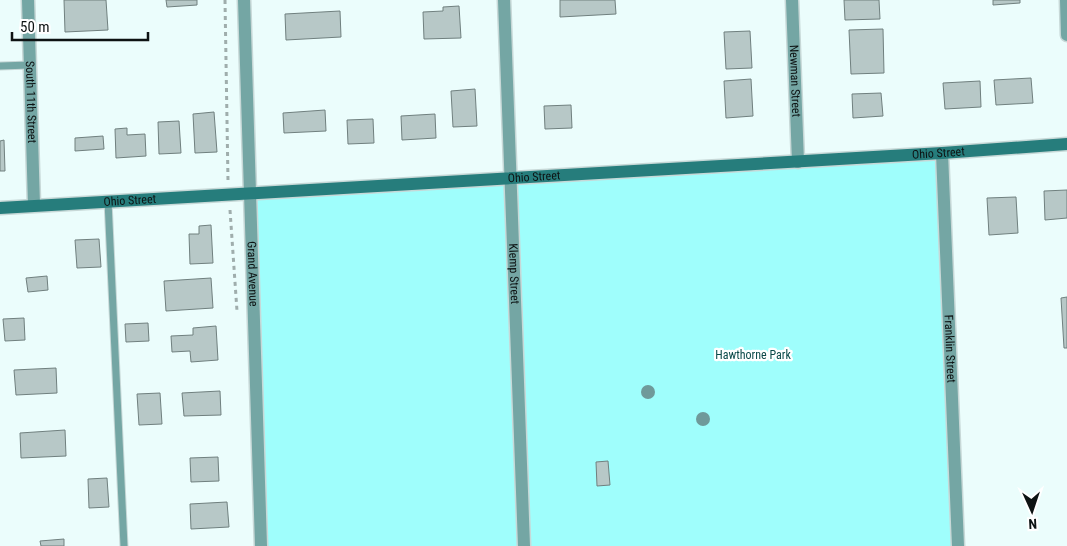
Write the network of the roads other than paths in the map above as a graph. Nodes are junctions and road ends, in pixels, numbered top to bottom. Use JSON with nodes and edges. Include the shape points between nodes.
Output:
{"nodes":[{"id":1,"x":28,"y":0,"type":"edge"},
{"id":2,"x":244,"y":0,"type":"edge"},
{"id":3,"x":504,"y":0,"type":"edge"},
{"id":4,"x":792,"y":0,"type":"edge"},
{"id":5,"x":1066,"y":0,"type":"edge"},
{"id":6,"x":1067,"y":35,"type":"edge"},
{"id":7,"x":30,"y":65,"type":"junction"},
{"id":8,"x":0,"y":66,"type":"edge"},
{"id":9,"x":1067,"y":144,"type":"edge"},
{"id":10,"x":942,"y":153,"type":"junction"},
{"id":11,"x":798,"y":162,"type":"junction"},
{"id":12,"x":510,"y":179,"type":"junction"},
{"id":13,"x":251,"y":193,"type":"junction"},
{"id":14,"x":108,"y":201,"type":"junction"},
{"id":15,"x":34,"y":205,"type":"junction"},
{"id":16,"x":0,"y":208,"type":"edge"},
{"id":17,"x":124,"y":546,"type":"edge"},
{"id":18,"x":261,"y":546,"type":"edge"},
{"id":19,"x":524,"y":546,"type":"edge"},
{"id":20,"x":958,"y":546,"type":"edge"}],
"edges":[{"from":1,"to":7,"type":"street","name":"South 11th Street"},
{"from":2,"to":13,"type":"street","name":"Grand Avenue"},
{"from":3,"to":12,"type":"street","name":"Klemp Street"},
{"from":4,"to":11,"type":"street","name":"Newman Street"},
{"from":5,"to":6,"type":"street"},
{"from":7,"to":8,"type":"lane"},
{"from":7,"to":15,"type":"street","name":"South 11th Street"},
{"from":9,"to":10,"type":"street","name":"Ohio Street"},
{"from":10,"to":11,"type":"street","name":"Ohio Street"},
{"from":10,"to":20,"type":"street","name":"Franklin Street"},
{"from":11,"to":12,"type":"street","name":"Ohio Street"},
{"from":12,"to":13,"type":"street","name":"Ohio Street"},
{"from":12,"to":19,"type":"street","name":"Klemp Street"},
{"from":13,"to":14,"type":"street","name":"Ohio Street"},
{"from":13,"to":18,"type":"street","name":"Grand Avenue"},
{"from":14,"to":15,"type":"street","name":"Ohio Street"},
{"from":14,"to":17,"type":"lane"},
{"from":15,"to":16,"type":"street","name":"Ohio Street"}]}
